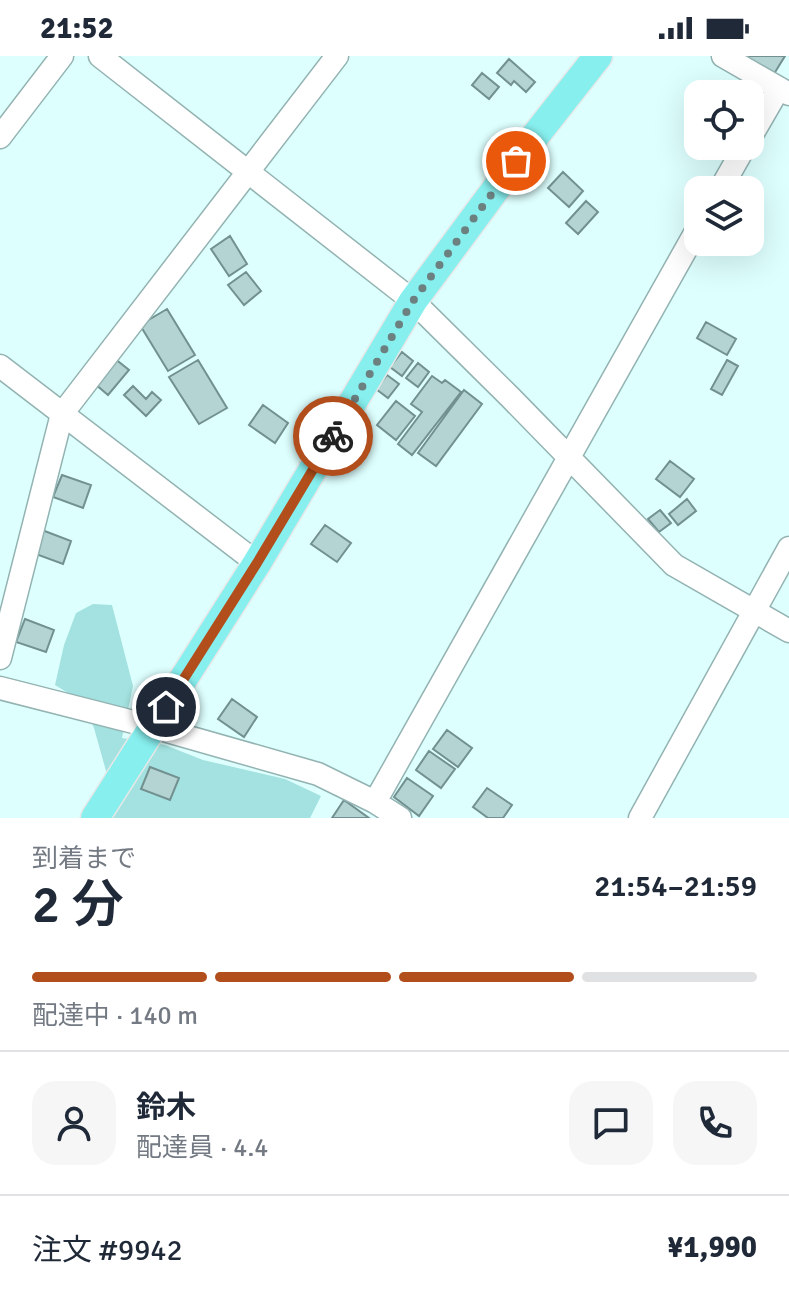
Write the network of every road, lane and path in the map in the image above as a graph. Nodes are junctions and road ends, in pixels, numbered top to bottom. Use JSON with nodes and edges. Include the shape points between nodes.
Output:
{"nodes":[{"id":1,"x":62,"y":56,"type":"edge"},
{"id":2,"x":100,"y":56,"type":"edge"},
{"id":3,"x":337,"y":56,"type":"edge"},
{"id":4,"x":598,"y":56,"type":"edge"},
{"id":5,"x":723,"y":56,"type":"edge"},
{"id":6,"x":784,"y":91,"type":"edge"},
{"id":7,"x":764,"y":119,"type":"edge"},
{"id":8,"x":0,"y":137,"type":"edge"},
{"id":9,"x":249,"y":172,"type":"junction"},
{"id":10,"x":684,"y":253,"type":"edge"},
{"id":11,"x":413,"y":301,"type":"junction"},
{"id":12,"x":0,"y":366,"type":"edge"},
{"id":13,"x":62,"y":414,"type":"junction"},
{"id":14,"x":569,"y":458,"type":"junction"},
{"id":15,"x":789,"y":548,"type":"edge"},
{"id":16,"x":257,"y":563,"type":"junction"},
{"id":17,"x":753,"y":611,"type":"junction"},
{"id":18,"x":789,"y":631,"type":"edge"},
{"id":19,"x":0,"y":658,"type":"edge"},
{"id":20,"x":0,"y":688,"type":"edge"},
{"id":21,"x":153,"y":727,"type":"junction"},
{"id":22,"x":375,"y":802,"type":"junction"},
{"id":23,"x":95,"y":818,"type":"edge"},
{"id":24,"x":400,"y":818,"type":"edge"},
{"id":25,"x":640,"y":818,"type":"edge"}],
"edges":[{"from":1,"to":8,"type":"street"},
{"from":2,"to":9,"type":"street"},
{"from":3,"to":9,"type":"street"},
{"from":4,"to":11,"type":"main road"},
{"from":5,"to":6,"type":"street"},
{"from":6,"to":7,"type":"street"},
{"from":9,"to":11,"type":"street"},
{"from":9,"to":13,"type":"street"},
{"from":10,"to":14,"type":"street"},
{"from":11,"to":14,"type":"street"},
{"from":11,"to":16,"type":"main road"},
{"from":12,"to":13,"type":"street"},
{"from":13,"to":16,"type":"street"},
{"from":13,"to":19,"type":"street"},
{"from":14,"to":17,"type":"street","via":[[674,565]]},
{"from":14,"to":22,"type":"street"},
{"from":15,"to":17,"type":"street"},
{"from":16,"to":21,"type":"main road"},
{"from":17,"to":18,"type":"street"},
{"from":17,"to":25,"type":"street"},
{"from":20,"to":21,"type":"street"},
{"from":21,"to":22,"type":"street","via":[[318,774]]},
{"from":21,"to":23,"type":"main road"},
{"from":22,"to":24,"type":"street"}]}
